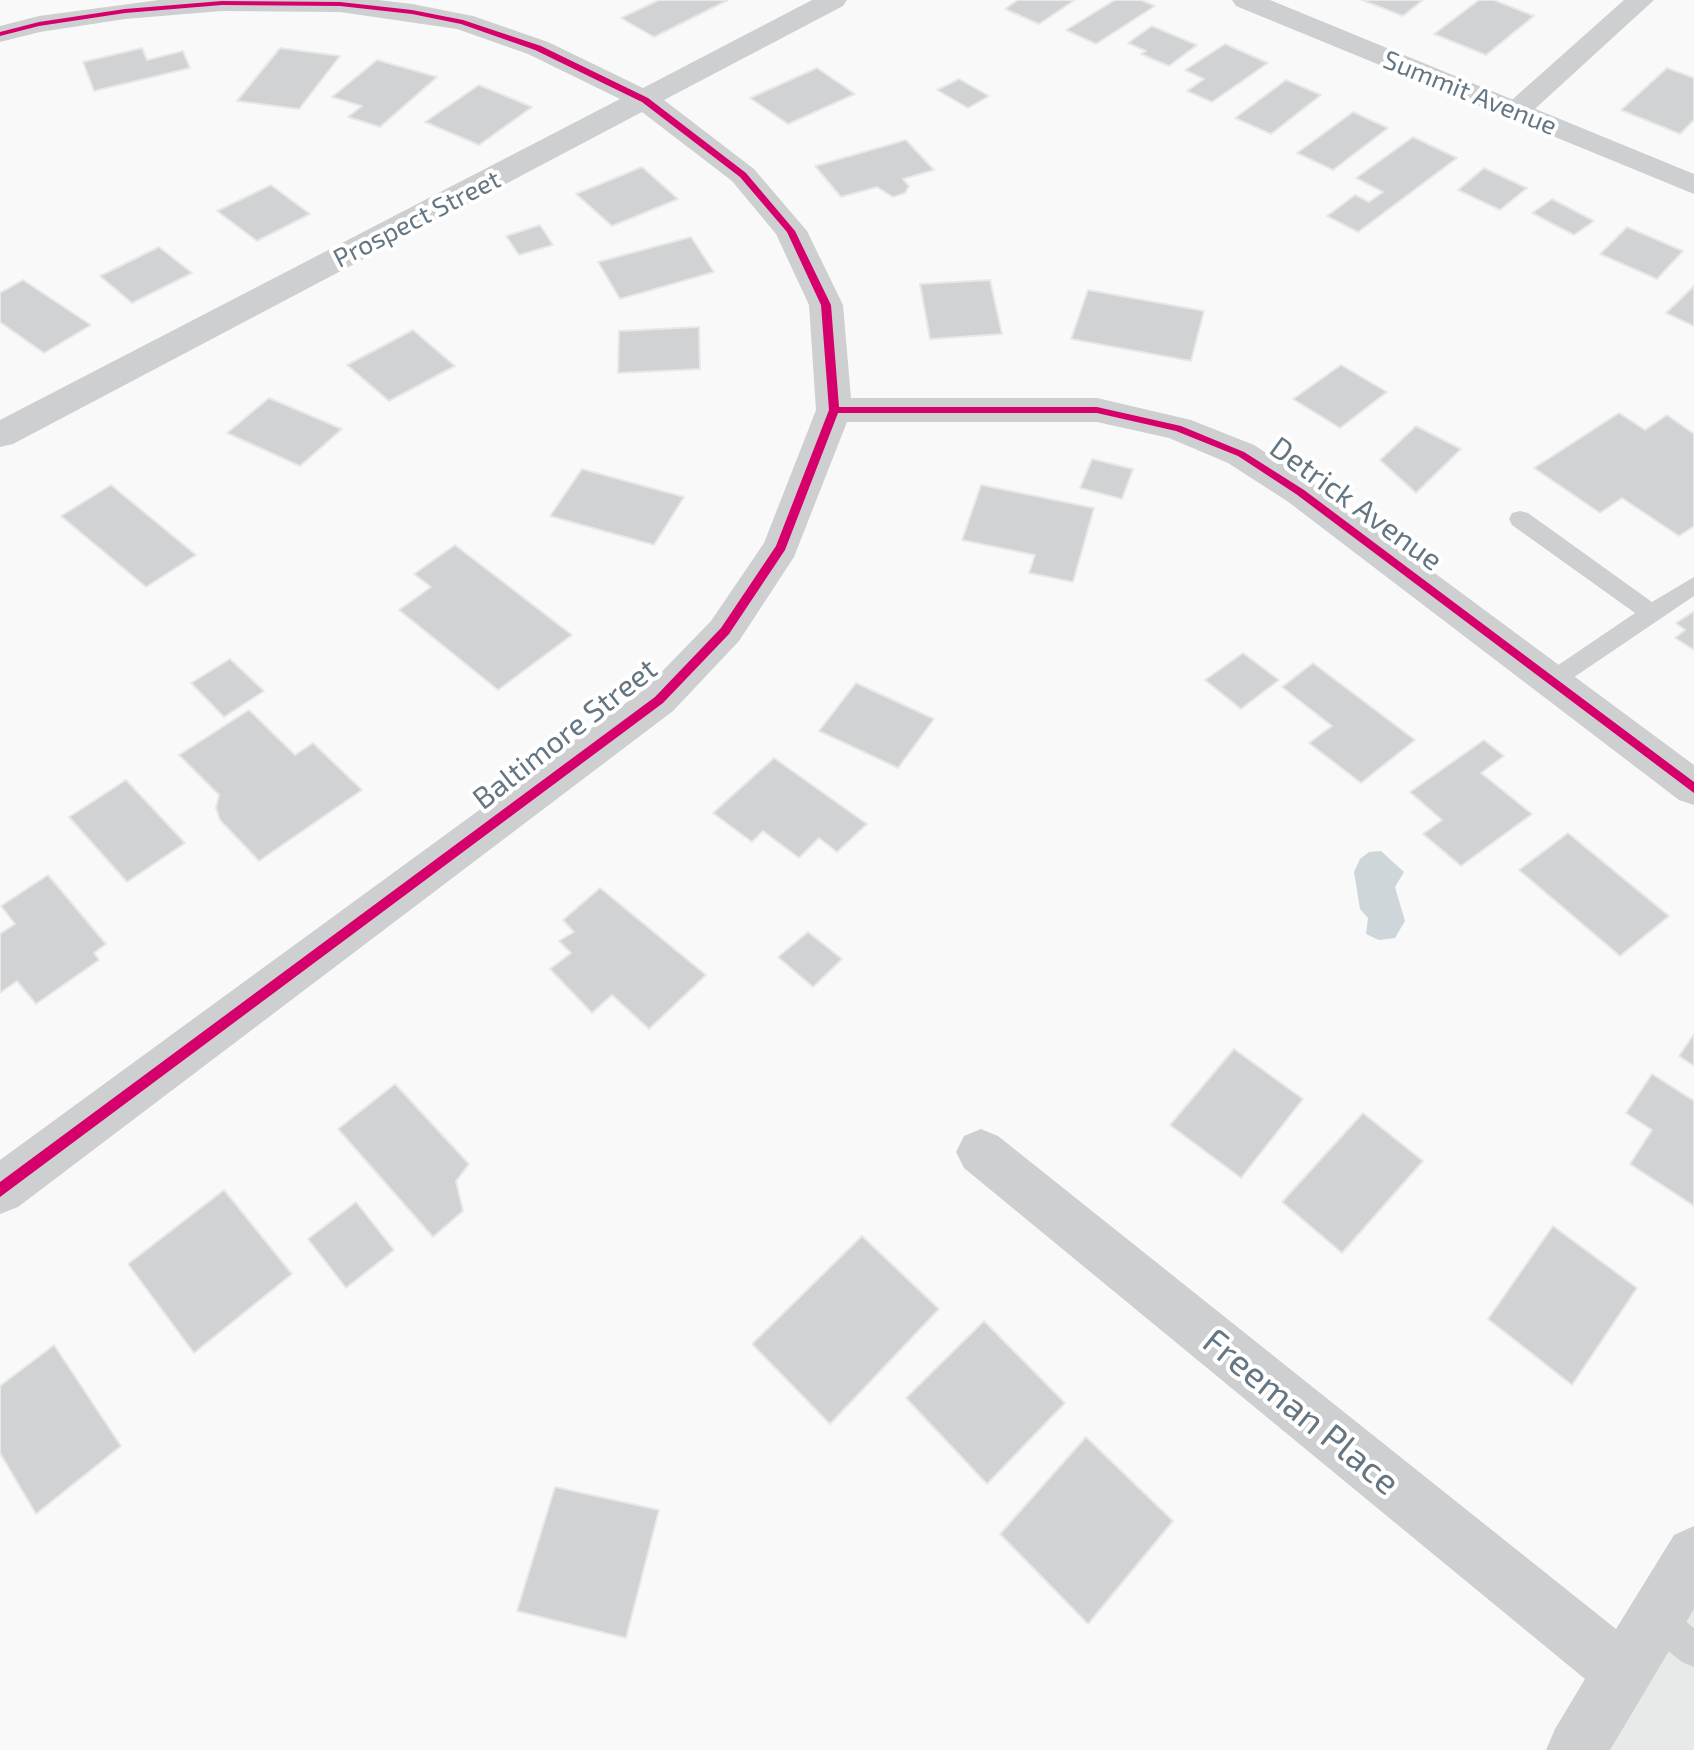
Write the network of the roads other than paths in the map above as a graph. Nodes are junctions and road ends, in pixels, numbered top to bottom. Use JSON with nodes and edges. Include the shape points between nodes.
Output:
{"nodes":[{"id":1,"x":833,"y":0,"type":"edge"},
{"id":2,"x":1246,"y":0,"type":"edge"},
{"id":3,"x":1640,"y":0,"type":"edge"},
{"id":4,"x":0,"y":34,"type":"edge"},
{"id":5,"x":645,"y":100,"type":"junction"},
{"id":6,"x":1515,"y":112,"type":"junction"},
{"id":7,"x":1694,"y":185,"type":"edge"},
{"id":8,"x":834,"y":410,"type":"junction"},
{"id":9,"x":0,"y":435,"type":"edge"},
{"id":10,"x":1520,"y":519,"type":"dead end"},
{"id":11,"x":1694,"y":585,"type":"edge"},
{"id":12,"x":1652,"y":613,"type":"junction"},
{"id":13,"x":1553,"y":680,"type":"junction"},
{"id":14,"x":1694,"y":788,"type":"edge"},
{"id":15,"x":981,"y":1152,"type":"dead end"},
{"id":16,"x":0,"y":1190,"type":"edge"},
{"id":17,"x":1694,"y":1555,"type":"edge"},
{"id":18,"x":1674,"y":1634,"type":"edge"},
{"id":19,"x":1621,"y":1671,"type":"junction"},
{"id":20,"x":1576,"y":1750,"type":"edge"}],
"edges":[{"from":1,"to":5,"type":"street","name":"Prospect Street"},
{"from":2,"to":6,"type":"street","name":"Summit Avenue"},
{"from":3,"to":6,"type":"street"},
{"from":4,"to":5,"type":"street","name":"Baltimore Street","via":[[194,5],[340,4],[463,22],[538,48]]},
{"from":5,"to":8,"type":"street","name":"Baltimore Street","via":[[743,175],[791,231],[826,305]]},
{"from":5,"to":9,"type":"street","name":"Prospect Street"},
{"from":6,"to":7,"type":"street","name":"Summit Avenue"},
{"from":8,"to":13,"type":"street","name":"Detrick Avenue","via":[[1097,410],[1178,428],[1241,454],[1300,492]]},
{"from":8,"to":16,"type":"street","name":"Baltimore Street","via":[[781,547],[725,631],[659,700]]},
{"from":10,"to":12,"type":"lane"},
{"from":11,"to":12,"type":"lane"},
{"from":12,"to":13,"type":"lane"},
{"from":13,"to":14,"type":"street","name":"Detrick Avenue"},
{"from":15,"to":19,"type":"street","name":"Freeman Place"},
{"from":17,"to":18,"type":"street"},
{"from":18,"to":19,"type":"street"},
{"from":19,"to":20,"type":"street"}]}
